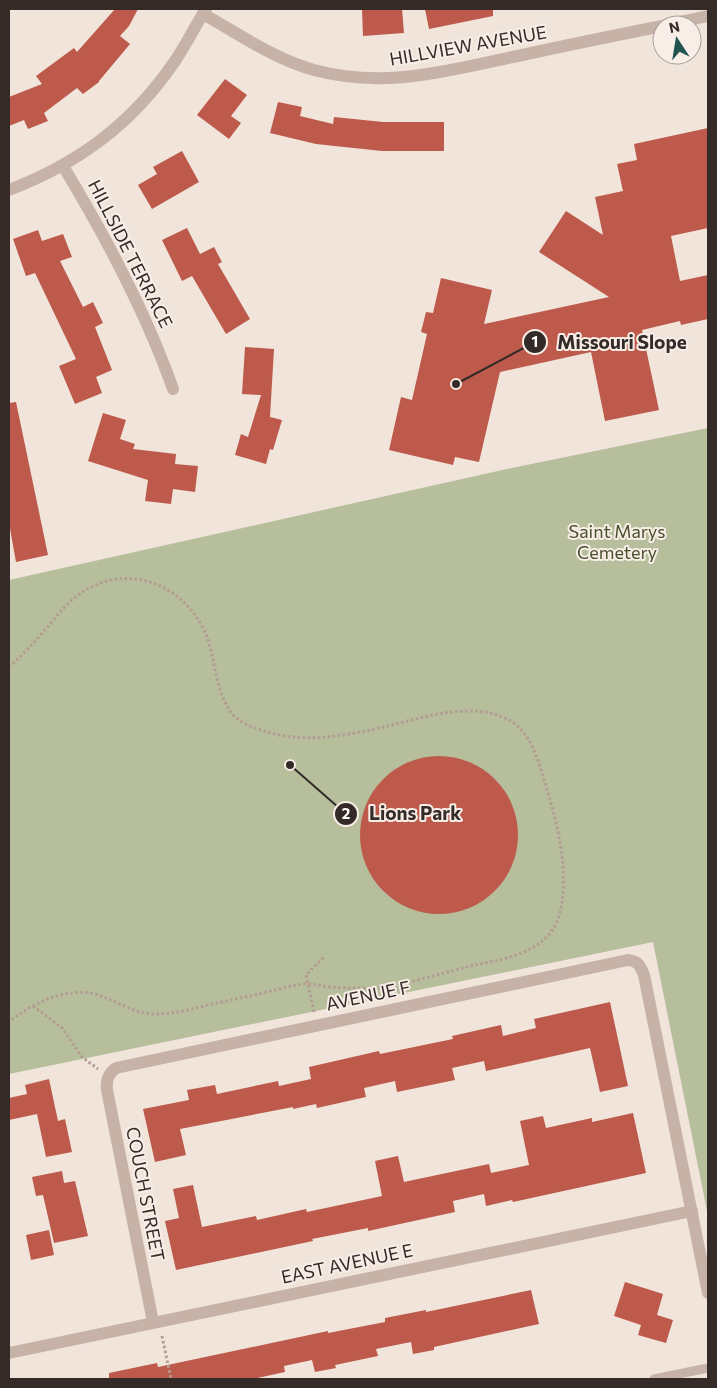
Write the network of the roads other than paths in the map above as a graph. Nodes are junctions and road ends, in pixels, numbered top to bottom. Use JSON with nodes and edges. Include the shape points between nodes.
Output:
{"nodes":[{"id":1,"x":204,"y":11,"type":"edge"},
{"id":2,"x":652,"y":27,"type":"edge"},
{"id":3,"x":63,"y":166,"type":"junction"},
{"id":4,"x":9,"y":190,"type":"edge"},
{"id":5,"x":173,"y":388,"type":"dead end"},
{"id":6,"x":110,"y":1073,"type":"joint"},
{"id":7,"x":692,"y":1211,"type":"junction"},
{"id":8,"x":708,"y":1293,"type":"edge"},
{"id":9,"x":156,"y":1322,"type":"junction"},
{"id":10,"x":9,"y":1353,"type":"edge"},
{"id":11,"x":708,"y":1368,"type":"edge"},
{"id":12,"x":654,"y":1379,"type":"edge"}],
"edges":[{"from":1,"to":2,"type":"street","name":"HILLVIEW AVENUE","via":[[264,50],[288,61],[313,70],[366,79],[419,76]]},
{"from":1,"to":3,"type":"street","via":[[176,60],[138,108],[108,136]]},
{"from":3,"to":4,"type":"street"},
{"from":3,"to":5,"type":"street","name":"HILLSIDE TERRACE","via":[[130,284]]},
{"from":6,"to":7,"type":"street","name":"AVENUE F","via":[[124,1065],[620,961],[636,961],[644,975]]},
{"from":6,"to":9,"type":"street","name":"COUCH STREET","via":[[106,1090]]},
{"from":7,"to":8,"type":"street"},
{"from":7,"to":9,"type":"street","name":"EAST AVENUE E"},
{"from":9,"to":10,"type":"street","name":"EAST AVENUE E"},
{"from":11,"to":12,"type":"lane"}]}
